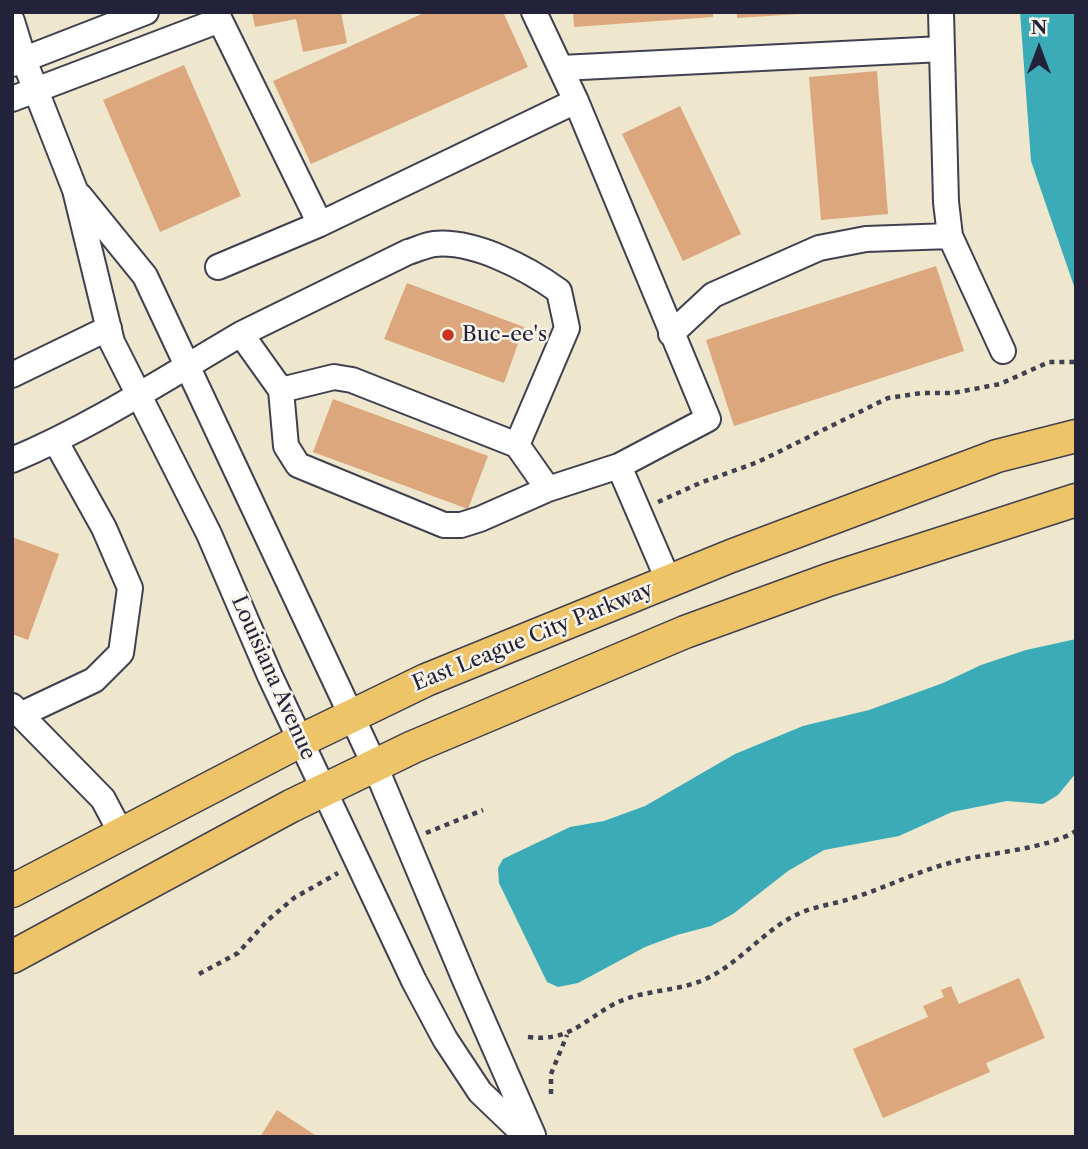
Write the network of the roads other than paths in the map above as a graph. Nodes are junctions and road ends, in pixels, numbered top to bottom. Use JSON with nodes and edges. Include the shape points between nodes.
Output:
{"nodes":[{"id":1,"x":147,"y":12,"type":"edge"},
{"id":2,"x":534,"y":12,"type":"edge"},
{"id":3,"x":941,"y":12,"type":"edge"},
{"id":4,"x":218,"y":16,"type":"edge"},
{"id":5,"x":12,"y":21,"type":"edge"},
{"id":6,"x":162,"y":42,"type":"junction"},
{"id":7,"x":942,"y":49,"type":"junction"},
{"id":8,"x":18,"y":62,"type":"edge"},
{"id":9,"x":561,"y":68,"type":"junction"},
{"id":10,"x":36,"y":90,"type":"junction"},
{"id":11,"x":12,"y":99,"type":"edge"},
{"id":12,"x":576,"y":101,"type":"junction"},
{"id":13,"x":75,"y":190,"type":"junction"},
{"id":14,"x":320,"y":224,"type":"junction"},
{"id":15,"x":950,"y":236,"type":"junction"},
{"id":16,"x":218,"y":267,"type":"dead end"},
{"id":17,"x":108,"y":328,"type":"junction"},
{"id":18,"x":241,"y":334,"type":"junction"},
{"id":19,"x":671,"y":334,"type":"junction"},
{"id":20,"x":1003,"y":351,"type":"dead end"},
{"id":21,"x":186,"y":366,"type":"junction"},
{"id":22,"x":12,"y":374,"type":"edge"},
{"id":23,"x":281,"y":390,"type":"junction"},
{"id":24,"x":140,"y":396,"type":"junction"},
{"id":25,"x":1076,"y":436,"type":"edge"},
{"id":26,"x":56,"y":442,"type":"junction"},
{"id":27,"x":517,"y":445,"type":"junction"},
{"id":28,"x":12,"y":460,"type":"edge"},
{"id":29,"x":619,"y":466,"type":"junction"},
{"id":30,"x":548,"y":489,"type":"junction"},
{"id":31,"x":1076,"y":500,"type":"edge"},
{"id":32,"x":669,"y":582,"type":"junction"},
{"id":33,"x":17,"y":710,"type":"edge"},
{"id":34,"x":351,"y":716,"type":"junction"},
{"id":35,"x":300,"y":741,"type":"junction"},
{"id":36,"x":375,"y":766,"type":"junction"},
{"id":37,"x":325,"y":790,"type":"junction"},
{"id":38,"x":121,"y":833,"type":"junction"},
{"id":39,"x":12,"y":891,"type":"edge"},
{"id":40,"x":20,"y":953,"type":"edge"},
{"id":41,"x":527,"y":1137,"type":"edge"},
{"id":42,"x":533,"y":1137,"type":"edge"}],
"edges":[{"from":1,"to":6,"type":"street"},
{"from":1,"to":8,"type":"street"},
{"from":2,"to":9,"type":"street"},
{"from":3,"to":7,"type":"street"},
{"from":4,"to":6,"type":"street"},
{"from":4,"to":14,"type":"street"},
{"from":5,"to":8,"type":"street","name":"Louisiana Avenue"},
{"from":6,"to":10,"type":"street"},
{"from":7,"to":9,"type":"street"},
{"from":7,"to":15,"type":"street"},
{"from":8,"to":10,"type":"street","name":"Louisiana Avenue"},
{"from":9,"to":12,"type":"street"},
{"from":10,"to":11,"type":"street"},
{"from":10,"to":13,"type":"street","name":"Louisiana Avenue"},
{"from":12,"to":14,"type":"street"},
{"from":12,"to":19,"type":"street"},
{"from":13,"to":17,"type":"street","name":"Louisiana Avenue"},
{"from":13,"to":21,"type":"street","name":"Louisiana Avenue","via":[[145,276]]},
{"from":14,"to":16,"type":"street"},
{"from":15,"to":19,"type":"street","via":[[866,239],[819,248],[713,295]]},
{"from":15,"to":20,"type":"street"},
{"from":17,"to":22,"type":"street"},
{"from":17,"to":24,"type":"street","name":"Louisiana Avenue"},
{"from":18,"to":21,"type":"street"},
{"from":18,"to":23,"type":"street"},
{"from":18,"to":27,"type":"street","via":[[433,244],[466,246],[534,273],[559,291],[567,328]]},
{"from":19,"to":29,"type":"street","via":[[708,419]]},
{"from":21,"to":24,"type":"street"},
{"from":21,"to":34,"type":"street","name":"Louisiana Avenue"},
{"from":23,"to":27,"type":"street","via":[[334,377],[352,380]]},
{"from":23,"to":30,"type":"street","via":[[286,446],[298,465],[444,525],[461,526]]},
{"from":24,"to":26,"type":"street"},
{"from":24,"to":35,"type":"street","name":"Louisiana Avenue","via":[[209,534]]},
{"from":25,"to":32,"type":"main road","name":"East League City Parkway","via":[[997,456]]},
{"from":26,"to":28,"type":"street"},
{"from":26,"to":33,"type":"street","via":[[104,528],[130,588],[121,653],[94,680]]},
{"from":27,"to":30,"type":"street"},
{"from":29,"to":30,"type":"street"},
{"from":29,"to":32,"type":"street"},
{"from":31,"to":36,"type":"main road","via":[[828,580],[685,632]]},
{"from":32,"to":34,"type":"main road","name":"East League City Parkway","via":[[426,680]]},
{"from":33,"to":38,"type":"street","via":[[103,799]]},
{"from":34,"to":35,"type":"main road","name":"East League City Parkway"},
{"from":34,"to":36,"type":"street","name":"Louisiana Avenue"},
{"from":35,"to":37,"type":"street","name":"Louisiana Avenue"},
{"from":35,"to":38,"type":"main road","name":"East League City Parkway"},
{"from":36,"to":37,"type":"main road"},
{"from":36,"to":42,"type":"street","name":"Louisiana Avenue"},
{"from":37,"to":40,"type":"main road"},
{"from":37,"to":41,"type":"street","name":"Louisiana Avenue","via":[[445,1039],[480,1092]]},
{"from":38,"to":39,"type":"main road","name":"East League City Parkway"}]}
